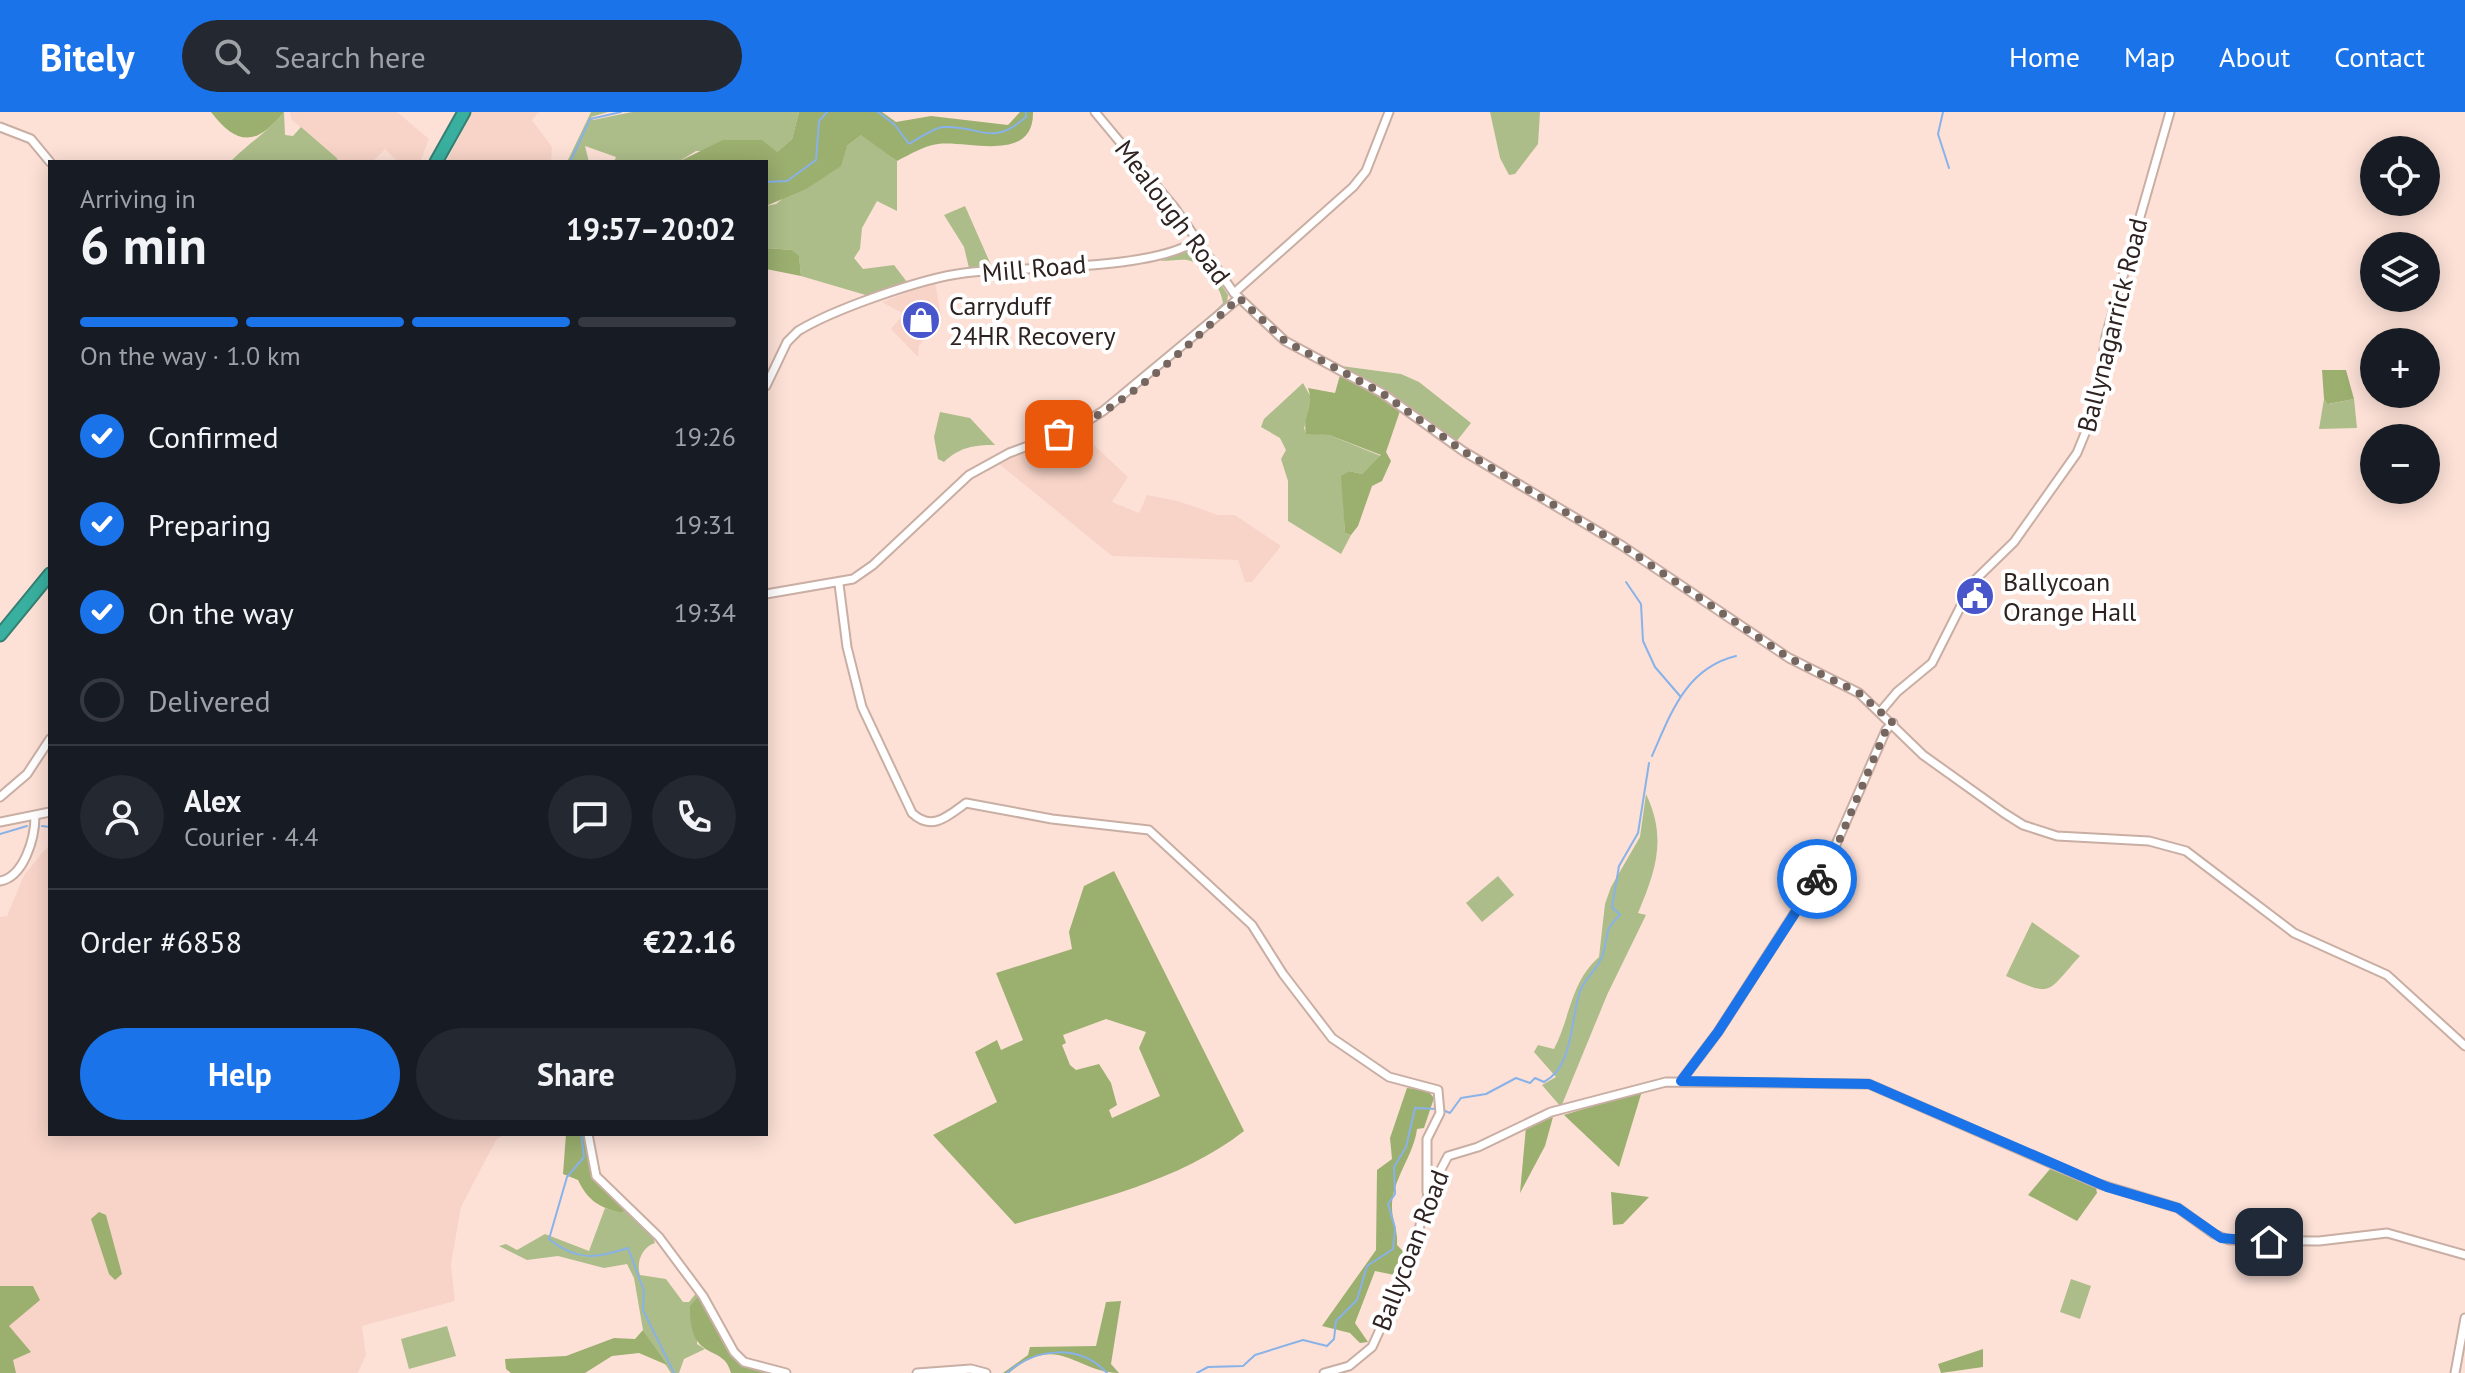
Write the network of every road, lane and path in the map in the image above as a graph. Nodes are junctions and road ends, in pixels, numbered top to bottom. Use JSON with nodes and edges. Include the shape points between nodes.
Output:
{"nodes":[{"id":1,"x":464,"y":112,"type":"edge"},
{"id":2,"x":1095,"y":112,"type":"edge"},
{"id":3,"x":1389,"y":112,"type":"edge"},
{"id":4,"x":2170,"y":112,"type":"edge"},
{"id":5,"x":0,"y":127,"type":"edge"},
{"id":6,"x":49,"y":160,"type":"edge"},
{"id":7,"x":437,"y":160,"type":"edge"},
{"id":8,"x":1197,"y":240,"type":"junction"},
{"id":9,"x":1236,"y":296,"type":"junction"},
{"id":10,"x":768,"y":382,"type":"edge"},
{"id":11,"x":48,"y":582,"type":"edge"},
{"id":12,"x":839,"y":584,"type":"junction"},
{"id":13,"x":768,"y":594,"type":"edge"},
{"id":14,"x":0,"y":635,"type":"edge"},
{"id":15,"x":1881,"y":711,"type":"junction"},
{"id":16,"x":1893,"y":723,"type":"junction"},
{"id":17,"x":48,"y":742,"type":"edge"},
{"id":18,"x":0,"y":797,"type":"edge"},
{"id":19,"x":48,"y":813,"type":"edge"},
{"id":20,"x":35,"y":816,"type":"junction"},
{"id":21,"x":0,"y":822,"type":"edge"},
{"id":22,"x":0,"y":881,"type":"edge"},
{"id":23,"x":2465,"y":1046,"type":"edge"},
{"id":24,"x":1681,"y":1081,"type":"junction"},
{"id":25,"x":588,"y":1136,"type":"edge"},
{"id":26,"x":1428,"y":1194,"type":"junction"},
{"id":27,"x":2465,"y":1255,"type":"edge"},
{"id":28,"x":2465,"y":1318,"type":"edge"},
{"id":29,"x":786,"y":1373,"type":"edge"},
{"id":30,"x":917,"y":1373,"type":"edge"},
{"id":31,"x":986,"y":1373,"type":"edge"},
{"id":32,"x":1324,"y":1373,"type":"edge"},
{"id":33,"x":2455,"y":1373,"type":"edge"}],
"edges":[{"from":1,"to":7,"type":"highway"},
{"from":2,"to":8,"type":"street","name":"Mealough Road"},
{"from":3,"to":9,"type":"street","via":[[1366,171],[1353,187]]},
{"from":4,"to":15,"type":"street","name":"Ballynagarrick Road","via":[[2109,323],[2095,409],[2077,453],[2014,542],[1973,582],[1932,663]]},
{"from":5,"to":6,"type":"street","via":[[36,143]]},
{"from":8,"to":9,"type":"street","name":"Mealough Road"},
{"from":8,"to":10,"type":"street","name":"Mill Road","via":[[1161,257],[966,273],[922,282],[798,331]]},
{"from":9,"to":12,"type":"street","via":[[1103,411],[969,475],[873,565]]},
{"from":9,"to":15,"type":"street","name":"Mealough Road","via":[[1285,341],[1382,393],[1463,451]]},
{"from":11,"to":14,"type":"highway"},
{"from":12,"to":13,"type":"street"},
{"from":12,"to":26,"type":"street","via":[[862,707],[916,818],[936,823],[966,803],[1149,830],[1252,925],[1332,1038],[1389,1077],[1438,1090],[1440,1110],[1427,1139]]},
{"from":15,"to":16,"type":"street","name":"Mealough Road"},
{"from":16,"to":23,"type":"street","name":"Mealough Road","via":[[1923,755],[2023,825],[2057,836],[2149,841],[2186,851],[2294,933],[2387,975]]},
{"from":16,"to":24,"type":"street","via":[[1830,858]]},
{"from":17,"to":18,"type":"street","via":[[27,774]]},
{"from":19,"to":20,"type":"street"},
{"from":20,"to":21,"type":"street"},
{"from":20,"to":22,"type":"street","via":[[18,870]]},
{"from":24,"to":26,"type":"street","name":"Ballycoan Road","via":[[1551,1112],[1456,1153],[1442,1162]]},
{"from":24,"to":27,"type":"street","name":"Ballycoan Road","via":[[1869,1084],[2107,1187],[2178,1208],[2229,1240],[2319,1241],[2387,1233]]},
{"from":25,"to":29,"type":"street","via":[[596,1176],[657,1234],[703,1296],[734,1352],[744,1362]]},
{"from":26,"to":32,"type":"street","name":"Ballycoan Road","via":[[1410,1264],[1372,1347],[1349,1366]]},
{"from":28,"to":33,"type":"street"},
{"from":30,"to":31,"type":"street"}]}
